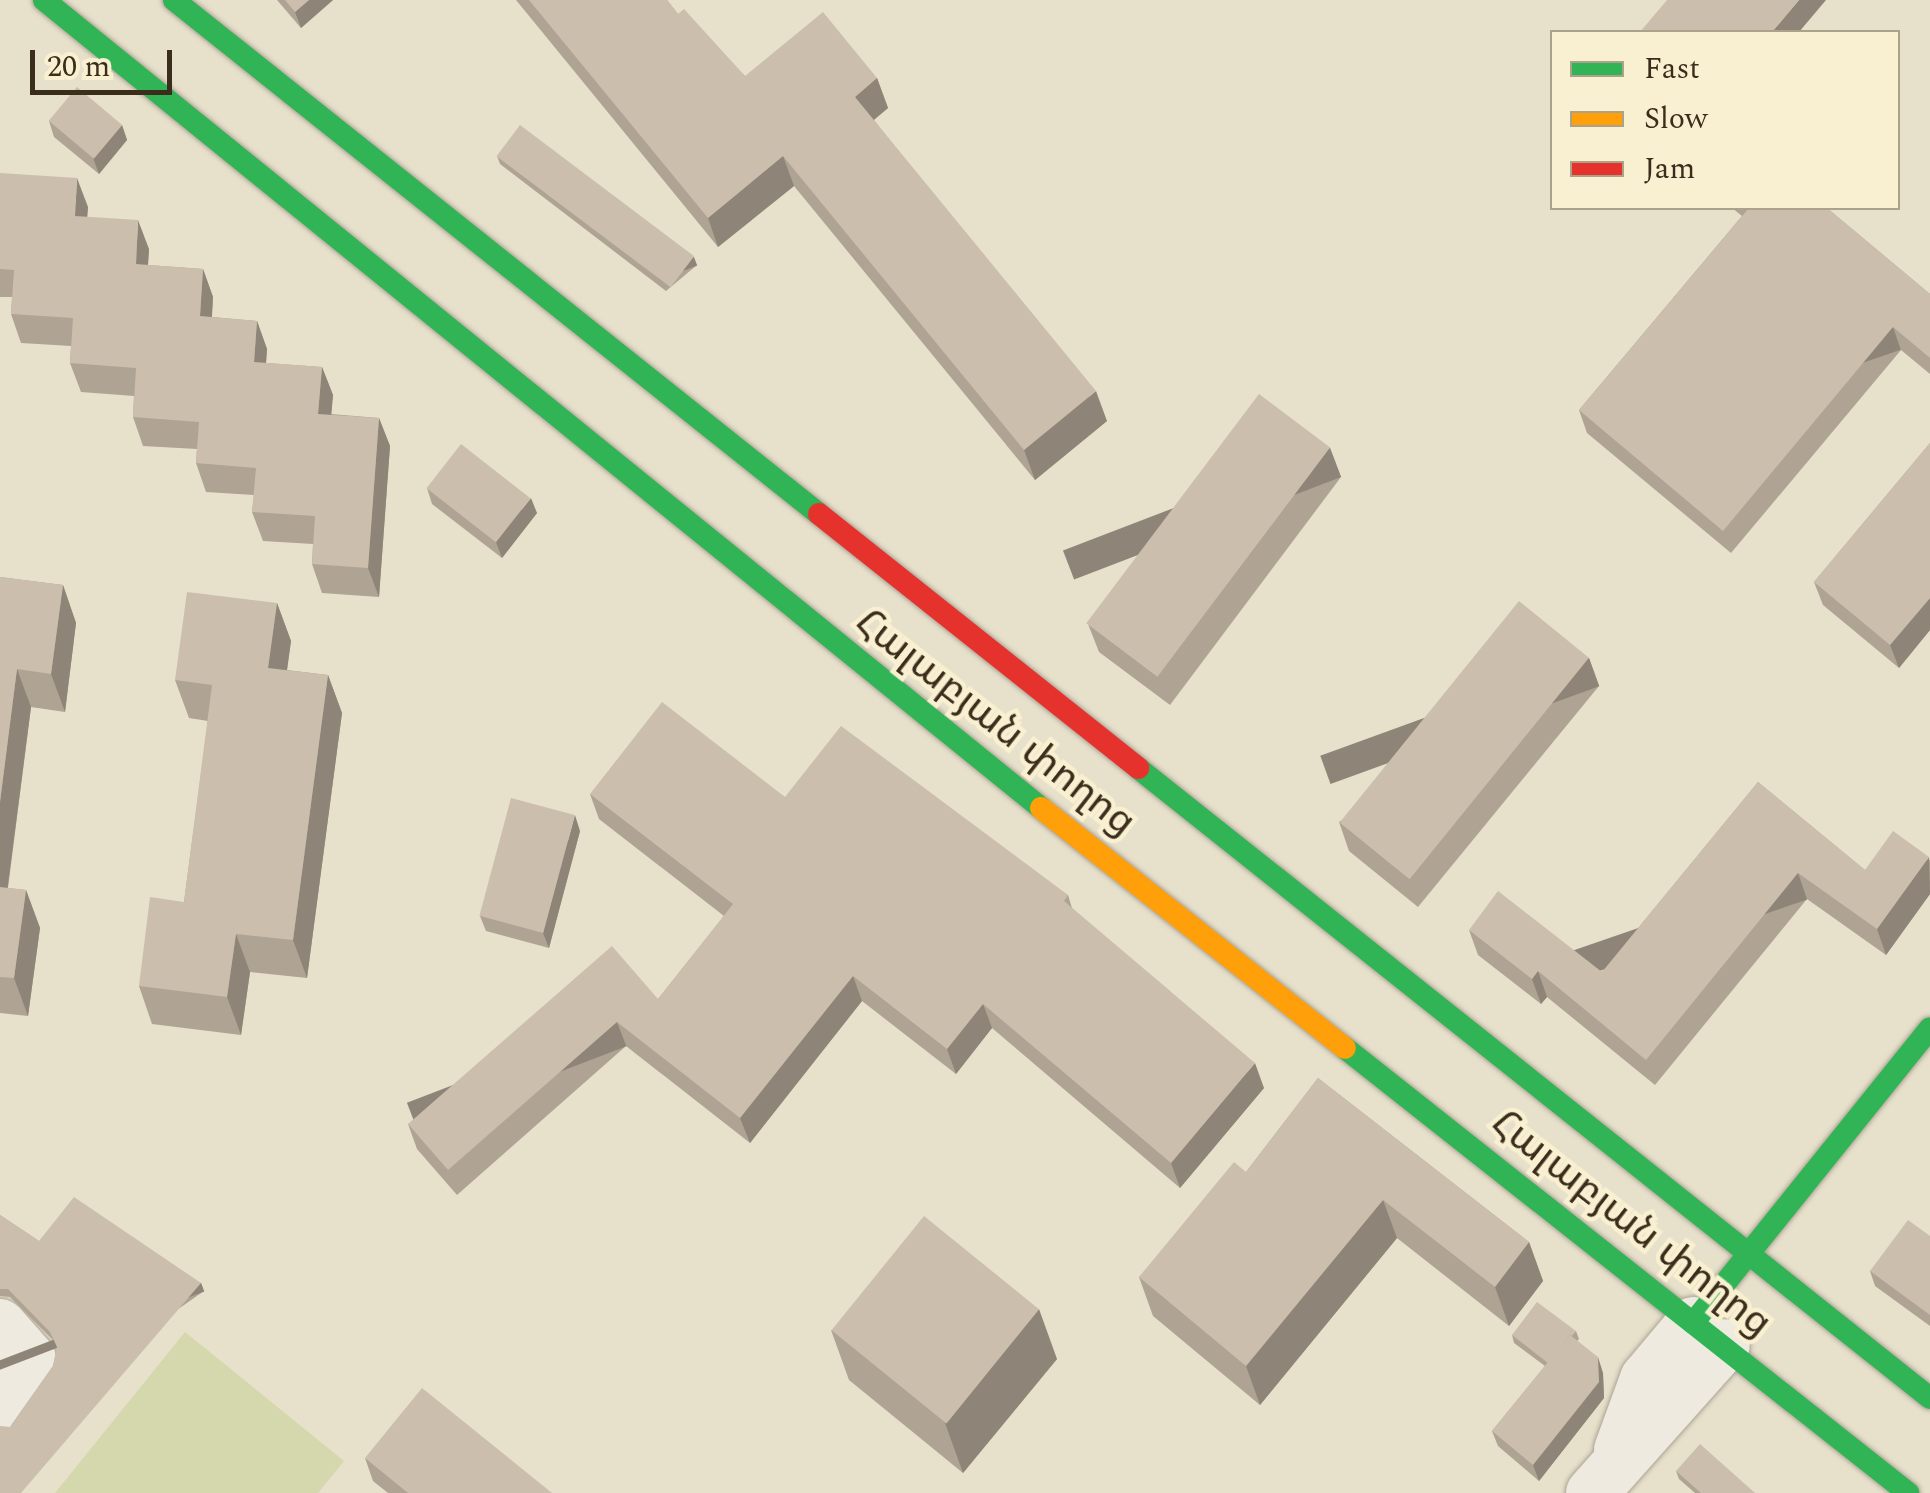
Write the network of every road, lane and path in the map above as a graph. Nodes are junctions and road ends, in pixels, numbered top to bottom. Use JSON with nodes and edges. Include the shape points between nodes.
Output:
{"nodes":[{"id":1,"x":44,"y":0,"type":"edge"},
{"id":2,"x":174,"y":0,"type":"edge"},
{"id":3,"x":1930,"y":1028,"type":"edge"},
{"id":4,"x":1750,"y":1252,"type":"junction"},
{"id":5,"x":1796,"y":1254,"type":"dead end"},
{"id":6,"x":1779,"y":1276,"type":"junction"},
{"id":7,"x":1757,"y":1304,"type":"dead end"},
{"id":8,"x":0,"y":1325,"type":"edge"},
{"id":9,"x":1717,"y":1333,"type":"junction"},
{"id":10,"x":1930,"y":1398,"type":"edge"},
{"id":11,"x":0,"y":1408,"type":"edge"},
{"id":12,"x":1603,"y":1480,"type":"edge"},
{"id":13,"x":1908,"y":1493,"type":"edge"}],
"edges":[{"from":1,"to":9,"type":"main road","name":"Հալաբյան փողոց","via":[[809,624]]},
{"from":2,"to":4,"type":"main road","name":"Հալաբյան փողոց"},
{"from":3,"to":4,"type":"main road"},
{"from":4,"to":6,"type":"main road","name":"Հալաբյան փողոց"},
{"from":4,"to":9,"type":"main road"},
{"from":5,"to":6,"type":"main road"},
{"from":6,"to":7,"type":"main road"},
{"from":6,"to":10,"type":"main road","name":"Հալաբյան փողոց"},
{"from":8,"to":11,"type":"street","via":[[30,1359]]},
{"from":9,"to":12,"type":"street","via":[[1646,1379]]},
{"from":9,"to":13,"type":"main road","name":"Հալաբյան փողոց"}]}
